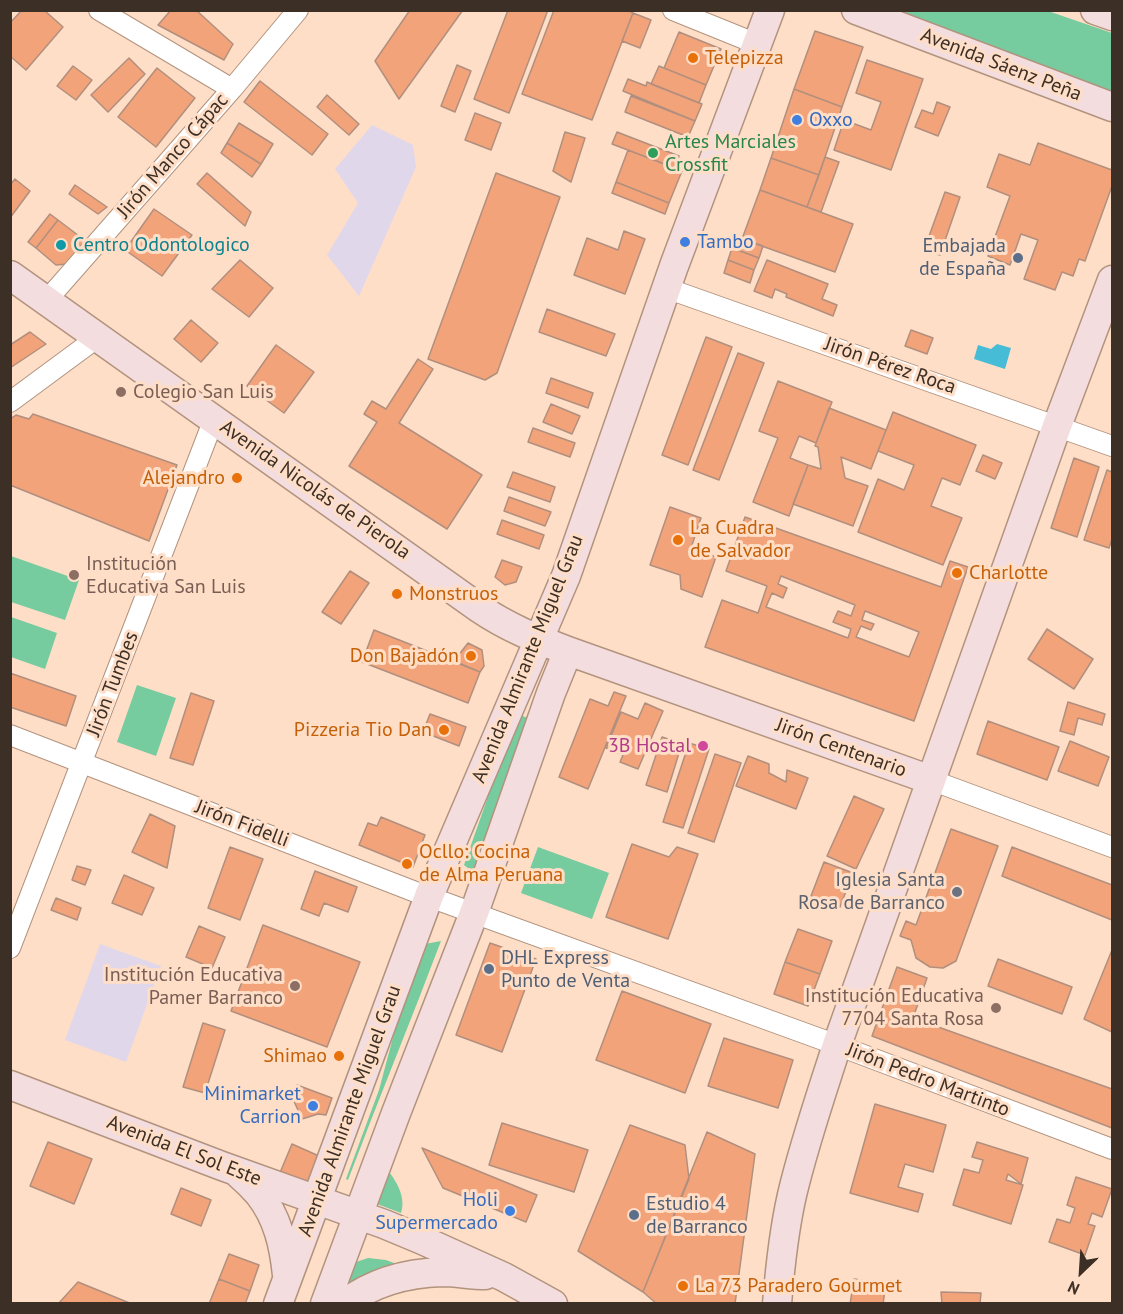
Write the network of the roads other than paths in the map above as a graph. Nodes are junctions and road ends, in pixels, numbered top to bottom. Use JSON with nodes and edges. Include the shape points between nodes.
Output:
{"nodes":[{"id":1,"x":99,"y":10,"type":"edge"},
{"id":2,"x":298,"y":10,"type":"edge"},
{"id":3,"x":673,"y":10,"type":"edge"},
{"id":4,"x":770,"y":10,"type":"edge"},
{"id":5,"x":856,"y":10,"type":"edge"},
{"id":6,"x":1095,"y":10,"type":"edge"},
{"id":7,"x":1113,"y":16,"type":"edge"},
{"id":8,"x":757,"y":45,"type":"junction"},
{"id":9,"x":232,"y":89,"type":"junction"},
{"id":10,"x":1113,"y":107,"type":"edge"},
{"id":11,"x":10,"y":275,"type":"edge"},
{"id":12,"x":1113,"y":280,"type":"edge"},
{"id":13,"x":666,"y":288,"type":"junction"},
{"id":14,"x":47,"y":300,"type":"junction"},
{"id":15,"x":98,"y":337,"type":"junction"},
{"id":16,"x":10,"y":402,"type":"edge"},
{"id":17,"x":214,"y":419,"type":"junction"},
{"id":18,"x":1057,"y":426,"type":"junction"},
{"id":19,"x":1113,"y":446,"type":"edge"},
{"id":20,"x":539,"y":640,"type":"junction"},
{"id":21,"x":568,"y":651,"type":"junction"},
{"id":22,"x":10,"y":735,"type":"edge"},
{"id":23,"x":83,"y":763,"type":"junction"},
{"id":24,"x":931,"y":780,"type":"junction"},
{"id":25,"x":1113,"y":847,"type":"edge"},
{"id":26,"x":429,"y":896,"type":"junction"},
{"id":27,"x":474,"y":913,"type":"junction"},
{"id":28,"x":10,"y":948,"type":"edge"},
{"id":29,"x":837,"y":1046,"type":"junction"},
{"id":30,"x":10,"y":1085,"type":"edge"},
{"id":31,"x":1113,"y":1149,"type":"edge"},
{"id":32,"x":238,"y":1172,"type":"junction"},
{"id":33,"x":317,"y":1200,"type":"junction"},
{"id":34,"x":358,"y":1215,"type":"junction"},
{"id":35,"x":504,"y":1277,"type":"junction"},
{"id":36,"x":283,"y":1291,"type":"edge"},
{"id":37,"x":325,"y":1304,"type":"edge"},
{"id":38,"x":344,"y":1304,"type":"edge"},
{"id":39,"x":553,"y":1304,"type":"edge"},
{"id":40,"x":777,"y":1304,"type":"edge"}],
"edges":[{"from":1,"to":9,"type":"street"},
{"from":2,"to":9,"type":"street","name":"Jirón Manco Cápac"},
{"from":3,"to":8,"type":"street"},
{"from":4,"to":8,"type":"main road","name":"Avenida Almirante Miguel Grau"},
{"from":5,"to":10,"type":"main road","name":"Avenida Sáenz Peña"},
{"from":6,"to":7,"type":"main road"},
{"from":8,"to":13,"type":"main road","name":"Avenida Almirante Miguel Grau"},
{"from":9,"to":14,"type":"street","name":"Jirón Manco Cápac"},
{"from":11,"to":14,"type":"main road","name":"Avenida Nicolás de Pierola"},
{"from":12,"to":18,"type":"main road"},
{"from":13,"to":18,"type":"street","name":"Jirón Pérez Roca"},
{"from":13,"to":20,"type":"main road","name":"Avenida Almirante Miguel Grau","via":[[566,576]]},
{"from":14,"to":15,"type":"main road","name":"Avenida Nicolás de Pierola"},
{"from":15,"to":16,"type":"street"},
{"from":15,"to":17,"type":"main road","name":"Avenida Nicolás de Pierola"},
{"from":17,"to":20,"type":"main road","name":"Avenida Nicolás de Pierola","via":[[479,608]]},
{"from":17,"to":23,"type":"street","name":"Jirón Tumbes"},
{"from":18,"to":19,"type":"street","name":"Jirón Pérez Roca"},
{"from":18,"to":24,"type":"main road"},
{"from":20,"to":21,"type":"main road","name":"Avenida Nicolás de Pierola"},
{"from":20,"to":26,"type":"main road","name":"Avenida Almirante Miguel Grau"},
{"from":21,"to":24,"type":"main road","name":"Jirón Centenario"},
{"from":21,"to":27,"type":"main road","name":"Avenida Almirante Miguel Grau"},
{"from":22,"to":23,"type":"street","name":"Jirón Fidelli"},
{"from":23,"to":26,"type":"street","name":"Jirón Fidelli"},
{"from":23,"to":28,"type":"street","name":"Jirón Tumbes"},
{"from":24,"to":25,"type":"street","name":"Jirón Centenario"},
{"from":24,"to":29,"type":"main road"},
{"from":26,"to":27,"type":"street","name":"Jirón Fidelli"},
{"from":26,"to":33,"type":"main road","name":"Avenida Almirante Miguel Grau"},
{"from":27,"to":29,"type":"street","name":"Jirón Pedro Martinto"},
{"from":27,"to":34,"type":"main road","name":"Avenida Almirante Miguel Grau"},
{"from":29,"to":31,"type":"street","name":"Jirón Pedro Martinto"},
{"from":29,"to":40,"type":"main road","via":[[792,1196]]},
{"from":30,"to":32,"type":"main road","name":"Avenida El Sol Este"},
{"from":32,"to":33,"type":"main road","name":"Avenida El Sol Este"},
{"from":32,"to":36,"type":"main road","via":[[276,1220],[284,1249]]},
{"from":33,"to":34,"type":"main road","name":"Avenida El Sol Este"},
{"from":33,"to":36,"type":"main road","name":"Avenida Almirante Miguel Grau"},
{"from":34,"to":35,"type":"main road","name":"Avenida El Sol Este"},
{"from":34,"to":37,"type":"main road","name":"Avenida Almirante Miguel Grau"},
{"from":35,"to":38,"type":"main road","via":[[443,1272],[405,1276],[366,1289]]},
{"from":35,"to":39,"type":"main road","name":"Avenida El Sol Este"}]}
